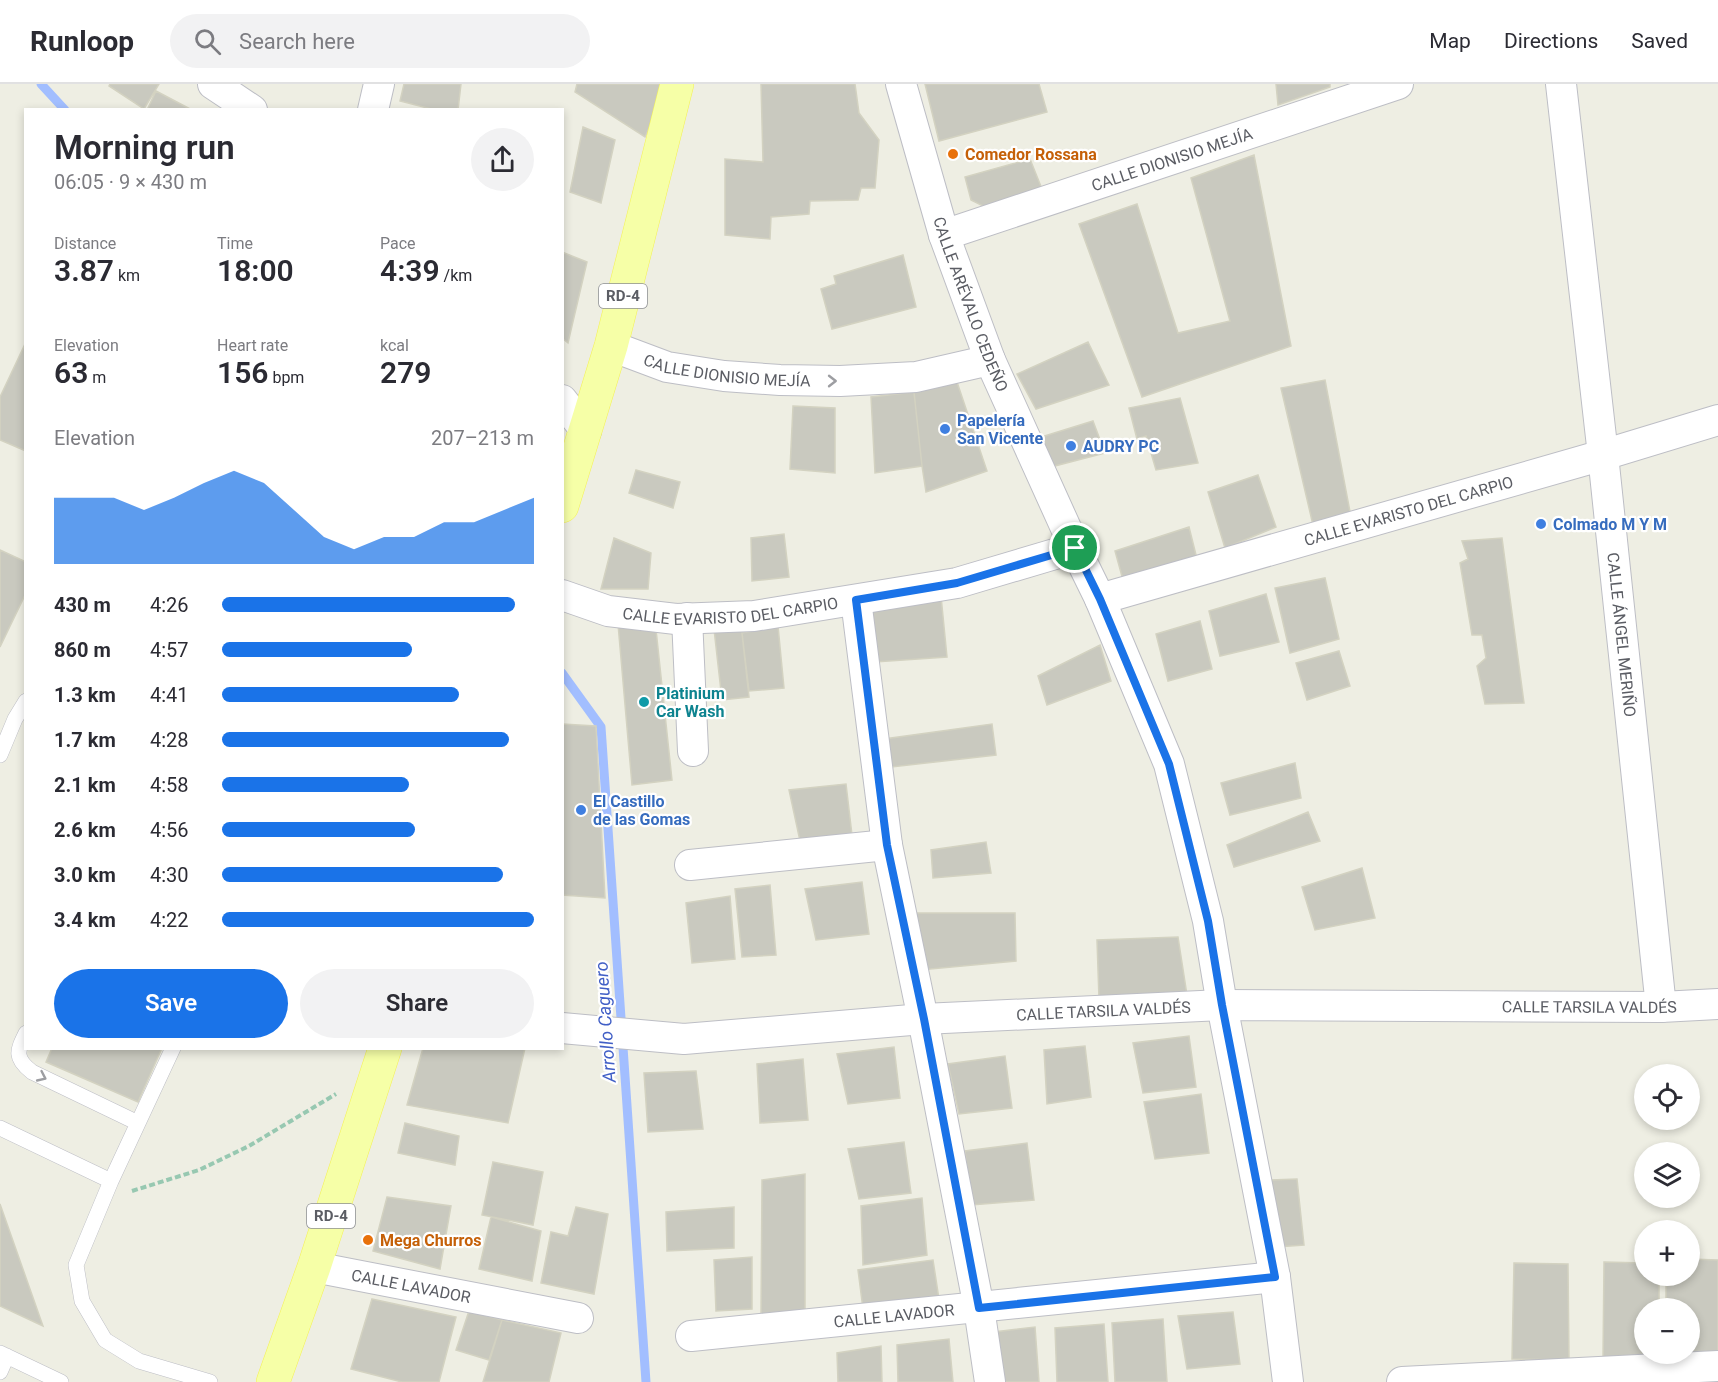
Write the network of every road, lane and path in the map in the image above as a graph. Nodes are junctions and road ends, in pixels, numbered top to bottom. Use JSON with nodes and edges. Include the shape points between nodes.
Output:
{"nodes":[{"id":1,"x":213,"y":84,"type":"edge"},
{"id":2,"x":379,"y":84,"type":"edge"},
{"id":3,"x":677,"y":84,"type":"edge"},
{"id":4,"x":902,"y":84,"type":"edge"},
{"id":5,"x":1398,"y":84,"type":"edge"},
{"id":6,"x":1561,"y":84,"type":"edge"},
{"id":7,"x":249,"y":108,"type":"edge"},
{"id":8,"x":373,"y":108,"type":"edge"},
{"id":9,"x":944,"y":235,"type":"junction"},
{"id":10,"x":610,"y":346,"type":"junction"},
{"id":11,"x":990,"y":360,"type":"junction"},
{"id":12,"x":564,"y":403,"type":"edge"},
{"id":13,"x":1718,"y":420,"type":"edge"},
{"id":14,"x":586,"y":431,"type":"junction"},
{"id":15,"x":1603,"y":455,"type":"junction"},
{"id":16,"x":564,"y":500,"type":"edge"},
{"id":17,"x":1075,"y":548,"type":"junction"},
{"id":18,"x":564,"y":596,"type":"edge"},
{"id":19,"x":1100,"y":599,"type":"junction"},
{"id":20,"x":856,"y":600,"type":"junction"},
{"id":21,"x":687,"y":618,"type":"junction"},
{"id":22,"x":24,"y":704,"type":"edge"},
{"id":23,"x":693,"y":751,"type":"dead end"},
{"id":24,"x":0,"y":755,"type":"edge"},
{"id":25,"x":887,"y":845,"type":"junction"},
{"id":26,"x":690,"y":865,"type":"dead end"},
{"id":27,"x":1718,"y":1004,"type":"edge"},
{"id":28,"x":1222,"y":1005,"type":"junction"},
{"id":29,"x":1661,"y":1006,"type":"junction"},
{"id":30,"x":924,"y":1019,"type":"junction"},
{"id":31,"x":564,"y":1028,"type":"edge"},
{"id":32,"x":24,"y":1037,"type":"edge"},
{"id":33,"x":172,"y":1050,"type":"edge"},
{"id":34,"x":382,"y":1057,"type":"edge"},
{"id":35,"x":138,"y":1123,"type":"junction"},
{"id":36,"x":0,"y":1128,"type":"edge"},
{"id":37,"x":111,"y":1181,"type":"junction"},
{"id":38,"x":105,"y":1196,"type":"junction"},
{"id":39,"x":314,"y":1267,"type":"junction"},
{"id":40,"x":1275,"y":1277,"type":"junction"},
{"id":41,"x":979,"y":1308,"type":"junction"},
{"id":42,"x":578,"y":1318,"type":"dead end"},
{"id":43,"x":691,"y":1336,"type":"dead end"},
{"id":44,"x":4,"y":1355,"type":"edge"},
{"id":45,"x":1718,"y":1366,"type":"edge"},
{"id":46,"x":0,"y":1372,"type":"edge"},
{"id":47,"x":62,"y":1382,"type":"edge"},
{"id":48,"x":207,"y":1382,"type":"edge"},
{"id":49,"x":273,"y":1382,"type":"edge"},
{"id":50,"x":990,"y":1382,"type":"edge"},
{"id":51,"x":1288,"y":1382,"type":"edge"},
{"id":52,"x":1402,"y":1382,"type":"edge"}],
"edges":[{"from":1,"to":7,"type":"street"},
{"from":2,"to":8,"type":"street"},
{"from":3,"to":10,"type":"main road","number":"RD-4"},
{"from":4,"to":9,"type":"street","name":"CALLE ARÉVALO CEDEÑO"},
{"from":5,"to":9,"type":"street","name":"CALLE DIONISIO MEJÍA"},
{"from":6,"to":15,"type":"street","name":"CALLE ÁNGEL MERIÑO"},
{"from":9,"to":11,"type":"street","name":"CALLE ARÉVALO CEDEÑO"},
{"from":10,"to":11,"type":"street","name":"CALLE DIONISIO MEJÍA","one_way":true,"via":[[667,367],[780,380],[916,377]]},
{"from":10,"to":14,"type":"main road","number":"RD-4"},
{"from":11,"to":17,"type":"street","name":"CALLE ARÉVALO CEDEÑO"},
{"from":12,"to":14,"type":"street"},
{"from":13,"to":15,"type":"street","name":"CALLE EVARISTO DEL CARPIO"},
{"from":14,"to":16,"type":"main road","number":"RD-4"},
{"from":15,"to":19,"type":"street","name":"CALLE EVARISTO DEL CARPIO"},
{"from":15,"to":29,"type":"street","name":"CALLE ÁNGEL MERIÑO"},
{"from":17,"to":19,"type":"street","name":"CALLE ARÉVALO CEDEÑO"},
{"from":17,"to":20,"type":"street","name":"CALLE EVARISTO DEL CARPIO","via":[[957,583]]},
{"from":18,"to":21,"type":"street","name":"CALLE EVARISTO DEL CARPIO","via":[[608,610]]},
{"from":19,"to":28,"type":"street","name":"CALLE ARÉVALO CEDEÑO","via":[[1169,764],[1208,921]]},
{"from":20,"to":21,"type":"street","name":"CALLE EVARISTO DEL CARPIO","via":[[754,616]]},
{"from":20,"to":25,"type":"street"},
{"from":21,"to":23,"type":"street"},
{"from":22,"to":24,"type":"lane"},
{"from":25,"to":26,"type":"street"},
{"from":25,"to":30,"type":"street"},
{"from":27,"to":29,"type":"street","name":"CALLE TARSILA VALDÉS"},
{"from":28,"to":29,"type":"street","name":"CALLE TARSILA VALDÉS"},
{"from":28,"to":30,"type":"street","name":"CALLE TARSILA VALDÉS"},
{"from":28,"to":40,"type":"street","name":"CALLE ARÉVALO CEDEÑO"},
{"from":30,"to":31,"type":"street","name":"CALLE TARSILA VALDÉS","via":[[684,1040]]},
{"from":30,"to":41,"type":"street"},
{"from":32,"to":35,"type":"lane","one_way":true,"via":[[18,1049],[24,1066]]},
{"from":33,"to":35,"type":"lane"},
{"from":34,"to":38,"type":"path","via":[[307,1113],[249,1146],[209,1166],[153,1186]]},
{"from":34,"to":39,"type":"main road","number":"RD-4"},
{"from":35,"to":37,"type":"lane"},
{"from":36,"to":37,"type":"lane"},
{"from":37,"to":38,"type":"lane"},
{"from":38,"to":48,"type":"lane","via":[[76,1265],[82,1301],[105,1340],[139,1362]]},
{"from":39,"to":42,"type":"street","name":"CALLE LAVADOR"},
{"from":39,"to":49,"type":"main road","number":"RD-4"},
{"from":40,"to":41,"type":"street","name":"CALLE LAVADOR"},
{"from":40,"to":51,"type":"street","name":"CALLE ARÉVALO CEDEÑO"},
{"from":41,"to":43,"type":"street","name":"CALLE LAVADOR"},
{"from":41,"to":50,"type":"street"},
{"from":44,"to":46,"type":"lane"},
{"from":44,"to":47,"type":"lane"},
{"from":45,"to":52,"type":"street"}]}
